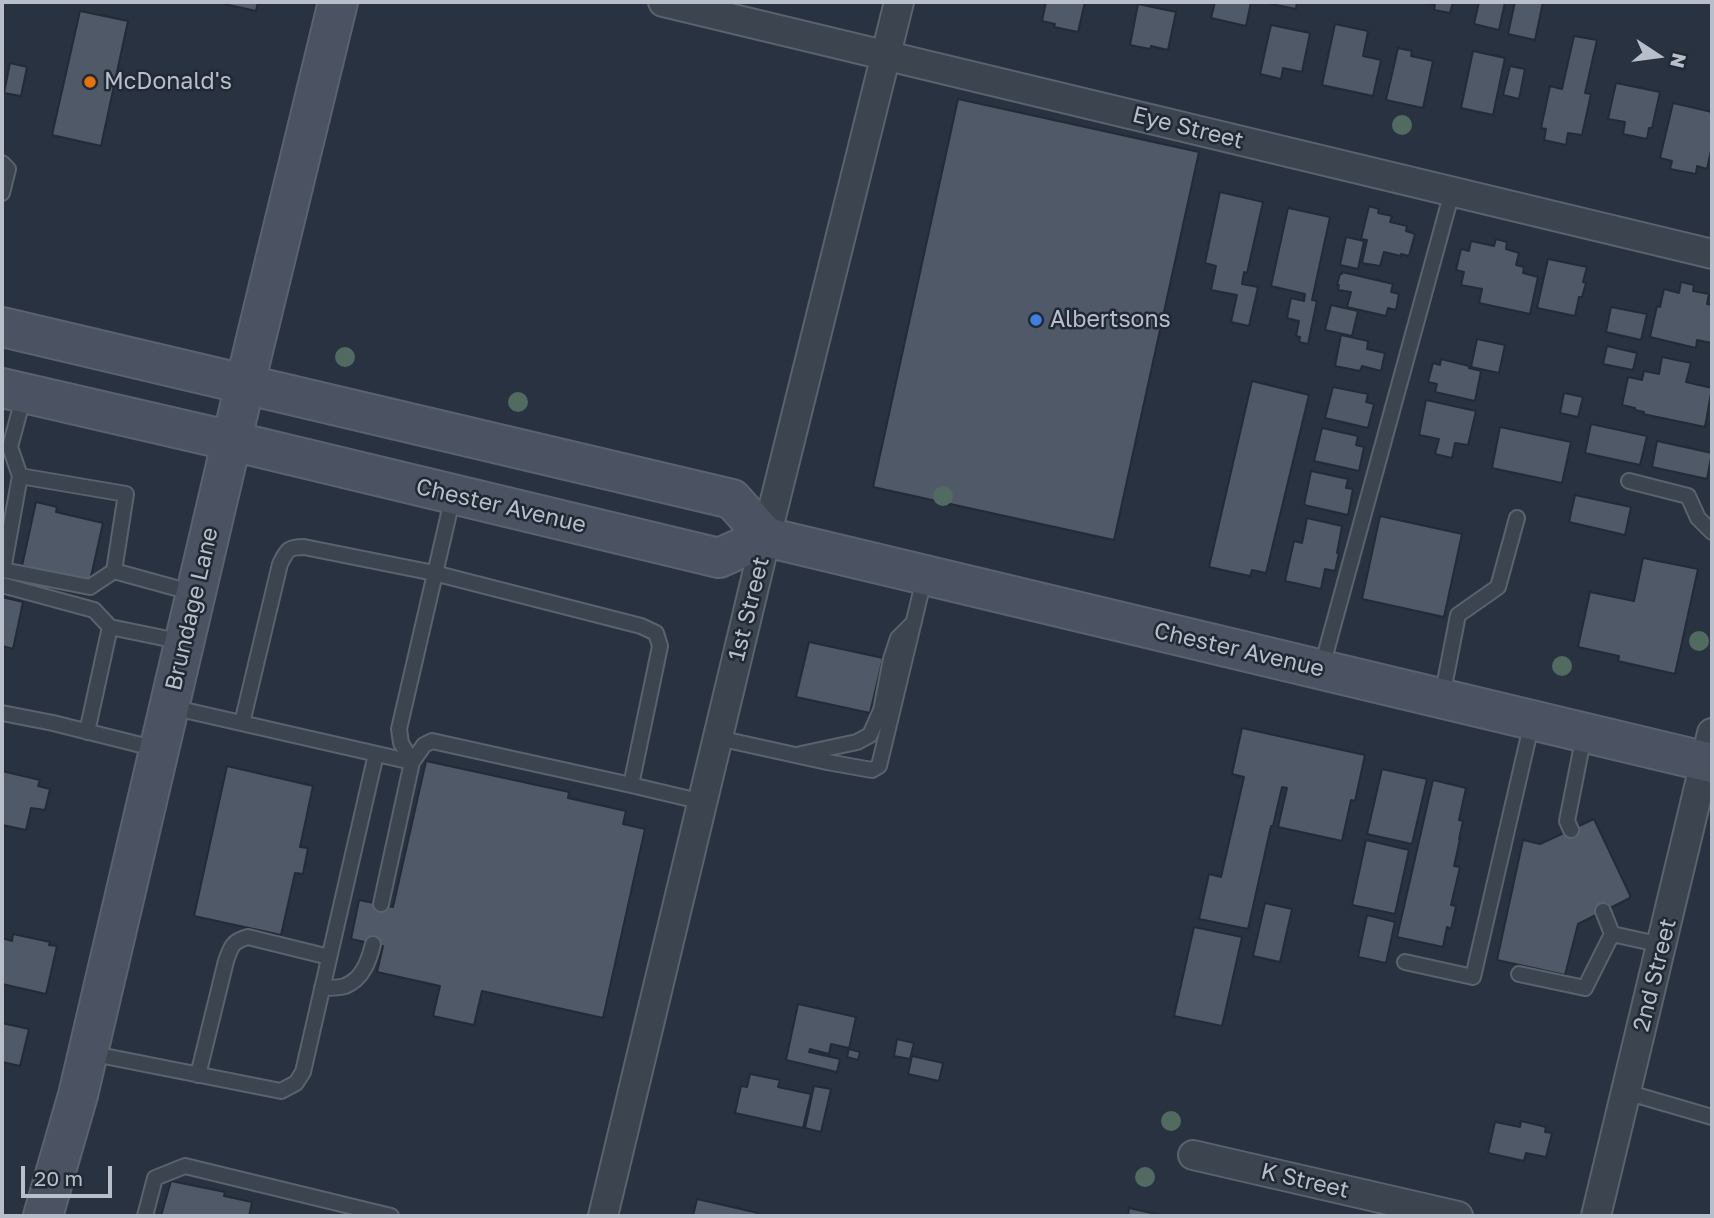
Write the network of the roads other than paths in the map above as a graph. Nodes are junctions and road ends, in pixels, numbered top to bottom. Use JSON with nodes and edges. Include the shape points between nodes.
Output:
{"nodes":[{"id":1,"x":338,"y":2,"type":"edge"},
{"id":2,"x":663,"y":2,"type":"edge"},
{"id":3,"x":900,"y":2,"type":"edge"},
{"id":4,"x":887,"y":56,"type":"junction"},
{"id":5,"x":2,"y":163,"type":"edge"},
{"id":6,"x":1452,"y":192,"type":"junction"},
{"id":7,"x":2,"y":193,"type":"edge"},
{"id":8,"x":1712,"y":254,"type":"edge"},
{"id":9,"x":2,"y":327,"type":"edge"},
{"id":10,"x":245,"y":384,"type":"junction"},
{"id":11,"x":13,"y":391,"type":"edge"},
{"id":12,"x":232,"y":441,"type":"junction"},
{"id":13,"x":20,"y":476,"type":"junction"},
{"id":14,"x":1629,"y":481,"type":"dead end"},
{"id":15,"x":453,"y":495,"type":"junction"},
{"id":16,"x":1517,"y":518,"type":"dead end"},
{"id":17,"x":1712,"y":532,"type":"edge"},
{"id":18,"x":766,"y":537,"type":"junction"},
{"id":19,"x":114,"y":571,"type":"junction"},
{"id":20,"x":434,"y":573,"type":"junction"},
{"id":21,"x":925,"y":575,"type":"junction"},
{"id":22,"x":2,"y":585,"type":"edge"},
{"id":23,"x":196,"y":593,"type":"junction"},
{"id":24,"x":914,"y":622,"type":"junction"},
{"id":25,"x":110,"y":627,"type":"junction"},
{"id":26,"x":184,"y":642,"type":"junction"},
{"id":27,"x":1321,"y":670,"type":"junction"},
{"id":28,"x":1442,"y":699,"type":"junction"},
{"id":29,"x":169,"y":706,"type":"junction"},
{"id":30,"x":2,"y":713,"type":"edge"},
{"id":31,"x":1533,"y":721,"type":"junction"},
{"id":32,"x":242,"y":723,"type":"junction"},
{"id":33,"x":87,"y":732,"type":"junction"},
{"id":34,"x":1585,"y":733,"type":"junction"},
{"id":35,"x":718,"y":738,"type":"junction"},
{"id":36,"x":159,"y":750,"type":"junction"},
{"id":37,"x":1710,"y":753,"type":"edge"},
{"id":38,"x":376,"y":754,"type":"junction"},
{"id":39,"x":796,"y":755,"type":"junction"},
{"id":40,"x":412,"y":762,"type":"junction"},
{"id":41,"x":631,"y":785,"type":"junction"},
{"id":42,"x":703,"y":802,"type":"junction"},
{"id":43,"x":1571,"y":830,"type":"dead end"},
{"id":44,"x":381,"y":904,"type":"dead end"},
{"id":45,"x":1603,"y":911,"type":"dead end"},
{"id":46,"x":1612,"y":934,"type":"junction"},
{"id":47,"x":373,"y":944,"type":"dead end"},
{"id":48,"x":1662,"y":944,"type":"junction"},
{"id":49,"x":329,"y":957,"type":"junction"},
{"id":50,"x":1405,"y":962,"type":"dead end"},
{"id":51,"x":1519,"y":974,"type":"dead end"},
{"id":52,"x":322,"y":988,"type":"junction"},
{"id":53,"x":87,"y":1053,"type":"junction"},
{"id":54,"x":198,"y":1074,"type":"junction"},
{"id":55,"x":1626,"y":1092,"type":"junction"},
{"id":56,"x":1712,"y":1117,"type":"edge"},
{"id":57,"x":1194,"y":1155,"type":"dead end"},
{"id":58,"x":43,"y":1216,"type":"edge"},
{"id":59,"x":145,"y":1216,"type":"edge"},
{"id":60,"x":391,"y":1216,"type":"edge"},
{"id":61,"x":603,"y":1216,"type":"edge"},
{"id":62,"x":1458,"y":1216,"type":"edge"},
{"id":63,"x":1596,"y":1216,"type":"edge"}],
"edges":[{"from":1,"to":10,"type":"main road","name":"Brundage Lane"},
{"from":2,"to":4,"type":"street","name":"Eye Street"},
{"from":3,"to":4,"type":"street","name":"1st Street"},
{"from":4,"to":6,"type":"street","name":"Eye Street"},
{"from":4,"to":18,"type":"street","name":"1st Street"},
{"from":5,"to":7,"type":"lane","via":[[8,169]]},
{"from":6,"to":8,"type":"street","name":"Eye Street"},
{"from":6,"to":27,"type":"lane"},
{"from":9,"to":10,"type":"main road"},
{"from":10,"to":12,"type":"main road","name":"Brundage Lane"},
{"from":10,"to":18,"type":"main road","via":[[732,499]]},
{"from":11,"to":12,"type":"main road","name":"Chester Avenue"},
{"from":11,"to":13,"type":"lane","via":[[10,447]]},
{"from":12,"to":15,"type":"main road","name":"Chester Avenue"},
{"from":12,"to":23,"type":"main road","name":"Brundage Lane"},
{"from":13,"to":19,"type":"lane","via":[[126,494]]},
{"from":13,"to":19,"type":"lane","via":[[3,570],[90,587]]},
{"from":14,"to":17,"type":"lane","via":[[1688,496],[1698,519]]},
{"from":15,"to":18,"type":"main road","name":"Chester Avenue","via":[[719,558]]},
{"from":15,"to":20,"type":"lane"},
{"from":16,"to":28,"type":"lane","via":[[1498,587],[1458,615]]},
{"from":18,"to":21,"type":"main road","name":"Chester Avenue"},
{"from":18,"to":35,"type":"street","name":"1st Street"},
{"from":19,"to":23,"type":"lane"},
{"from":20,"to":32,"type":"lane","via":[[304,547],[286,551]]},
{"from":20,"to":40,"type":"lane","via":[[399,729]]},
{"from":20,"to":41,"type":"lane","via":[[656,633],[660,646]]},
{"from":21,"to":24,"type":"lane"},
{"from":21,"to":27,"type":"main road","name":"Chester Avenue"},
{"from":22,"to":25,"type":"lane","via":[[94,610]]},
{"from":23,"to":26,"type":"main road","name":"Brundage Lane"},
{"from":24,"to":39,"type":"lane","via":[[898,638],[881,710],[870,735]]},
{"from":24,"to":39,"type":"lane","via":[[879,766],[872,770]]},
{"from":25,"to":26,"type":"lane"},
{"from":25,"to":33,"type":"lane"},
{"from":26,"to":29,"type":"main road","name":"Brundage Lane"},
{"from":27,"to":28,"type":"main road","name":"Chester Avenue"},
{"from":28,"to":31,"type":"main road","name":"Chester Avenue"},
{"from":29,"to":32,"type":"lane"},
{"from":29,"to":36,"type":"main road","name":"Brundage Lane"},
{"from":30,"to":33,"type":"lane"},
{"from":31,"to":34,"type":"main road","name":"Chester Avenue"},
{"from":31,"to":50,"type":"lane","via":[[1473,977]]},
{"from":32,"to":38,"type":"lane"},
{"from":33,"to":36,"type":"lane"},
{"from":34,"to":37,"type":"main road","name":"Chester Avenue"},
{"from":34,"to":43,"type":"lane","via":[[1567,821]]},
{"from":35,"to":39,"type":"lane"},
{"from":35,"to":42,"type":"street","name":"1st Street"},
{"from":36,"to":53,"type":"main road","name":"Brundage Lane"},
{"from":37,"to":48,"type":"street","name":"2nd Street"},
{"from":38,"to":40,"type":"lane"},
{"from":38,"to":49,"type":"lane"},
{"from":40,"to":41,"type":"lane","via":[[432,741]]},
{"from":40,"to":44,"type":"lane"},
{"from":41,"to":42,"type":"lane"},
{"from":42,"to":61,"type":"street","name":"1st Street"},
{"from":45,"to":46,"type":"lane"},
{"from":46,"to":48,"type":"lane"},
{"from":46,"to":51,"type":"lane","via":[[1586,988]]},
{"from":47,"to":52,"type":"lane","via":[[362,974],[346,986]]},
{"from":48,"to":55,"type":"street","name":"2nd Street"},
{"from":49,"to":52,"type":"lane"},
{"from":49,"to":54,"type":"lane","via":[[248,937],[238,940],[226,961]]},
{"from":52,"to":54,"type":"lane","via":[[303,1072],[296,1083],[281,1091]]},
{"from":53,"to":54,"type":"lane"},
{"from":53,"to":58,"type":"main road","name":"Brundage Lane"},
{"from":55,"to":56,"type":"lane"},
{"from":55,"to":63,"type":"street","name":"2nd Street"},
{"from":57,"to":62,"type":"street","name":"K Street"},
{"from":59,"to":60,"type":"lane","via":[[155,1178],[184,1166]]}]}
